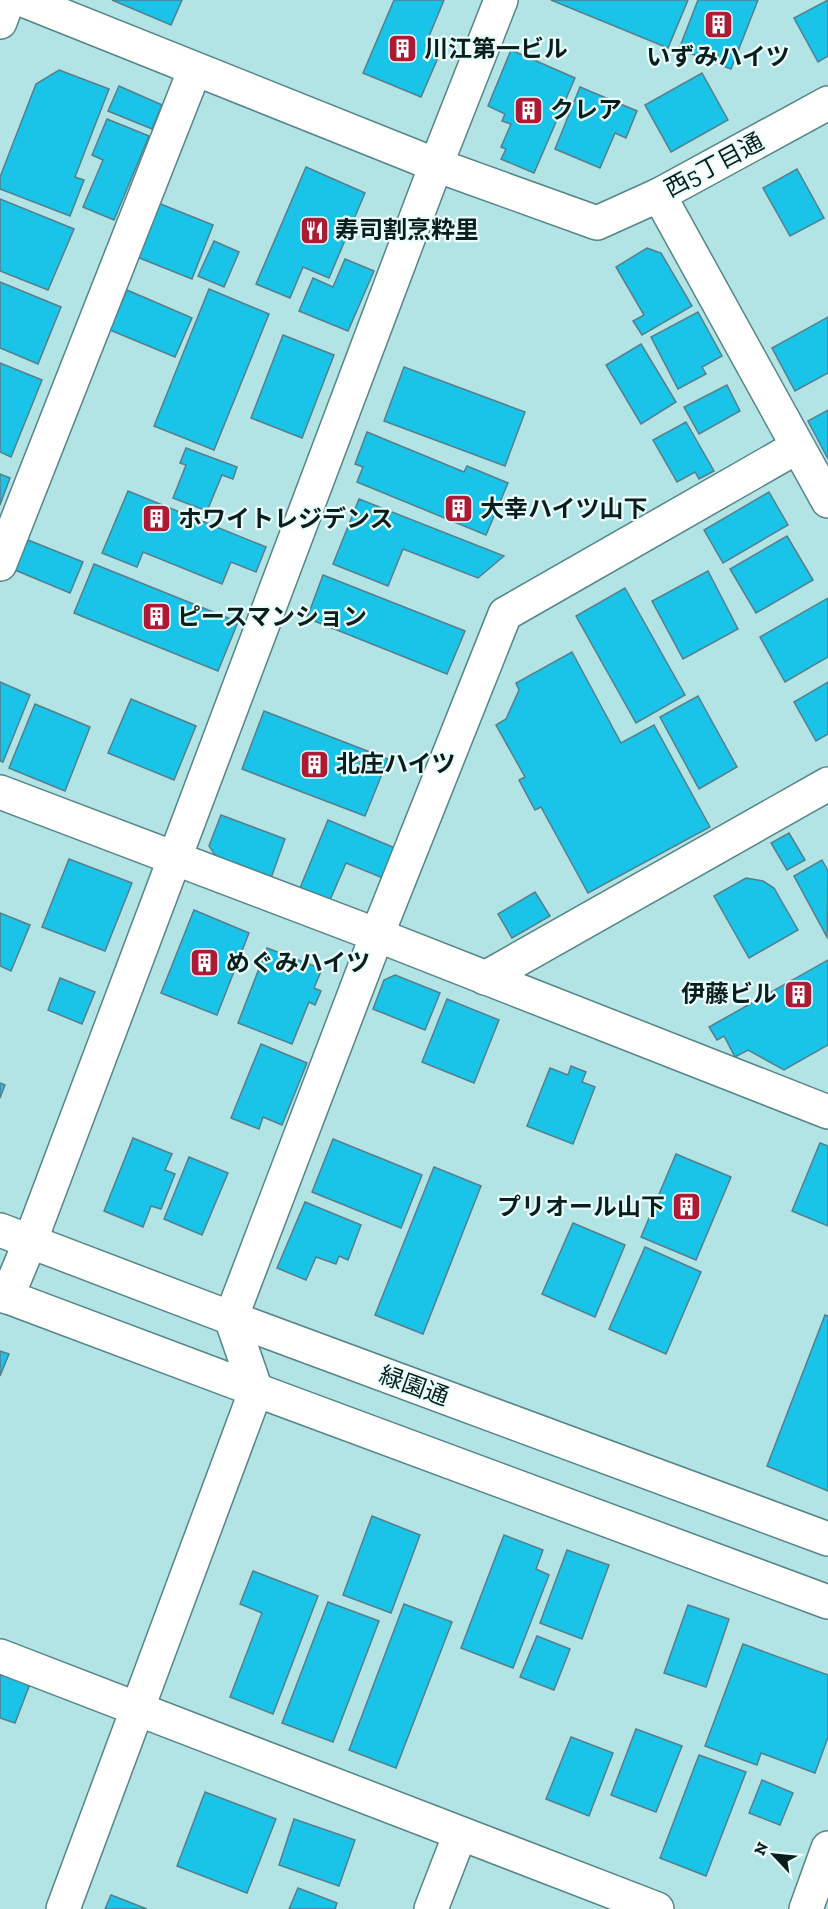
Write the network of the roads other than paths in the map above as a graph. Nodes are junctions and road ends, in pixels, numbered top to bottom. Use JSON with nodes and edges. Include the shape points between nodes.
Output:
{"nodes":[{"id":1,"x":8,"y":0,"type":"edge"},
{"id":2,"x":23,"y":0,"type":"edge"},
{"id":3,"x":501,"y":0,"type":"edge"},
{"id":4,"x":0,"y":22,"type":"edge"},
{"id":5,"x":195,"y":69,"type":"junction"},
{"id":6,"x":828,"y":103,"type":"edge"},
{"id":7,"x":436,"y":165,"type":"junction"},
{"id":8,"x":659,"y":195,"type":"junction"},
{"id":9,"x":797,"y":447,"type":"junction"},
{"id":10,"x":828,"y":501,"type":"edge"},
{"id":11,"x":0,"y":564,"type":"edge"},
{"id":12,"x":828,"y":784,"type":"edge"},
{"id":13,"x":0,"y":792,"type":"edge"},
{"id":14,"x":176,"y":860,"type":"junction"},
{"id":15,"x":377,"y":935,"type":"junction"},
{"id":16,"x":484,"y":978,"type":"junction"},
{"id":17,"x":828,"y":1112,"type":"edge"},
{"id":18,"x":0,"y":1230,"type":"edge"},
{"id":19,"x":30,"y":1242,"type":"junction"},
{"id":20,"x":4,"y":1295,"type":"edge"},
{"id":21,"x":231,"y":1318,"type":"junction"},
{"id":22,"x":255,"y":1390,"type":"junction"},
{"id":23,"x":828,"y":1539,"type":"edge"},
{"id":24,"x":828,"y":1602,"type":"edge"},
{"id":25,"x":0,"y":1656,"type":"edge"},
{"id":26,"x":137,"y":1709,"type":"junction"},
{"id":27,"x":460,"y":1834,"type":"junction"},
{"id":28,"x":828,"y":1848,"type":"edge"},
{"id":29,"x":63,"y":1909,"type":"edge"},
{"id":30,"x":431,"y":1909,"type":"edge"},
{"id":31,"x":657,"y":1909,"type":"edge"},
{"id":32,"x":806,"y":1909,"type":"edge"}],
"edges":[{"from":1,"to":4,"type":"street"},
{"from":2,"to":5,"type":"street"},
{"from":3,"to":7,"type":"street"},
{"from":5,"to":7,"type":"street"},
{"from":5,"to":11,"type":"street"},
{"from":6,"to":8,"type":"street","name":"西5丁目通"},
{"from":7,"to":8,"type":"street","name":"西5丁目通","via":[[597,223]]},
{"from":7,"to":14,"type":"street"},
{"from":8,"to":9,"type":"street"},
{"from":9,"to":10,"type":"street"},
{"from":9,"to":15,"type":"street","via":[[505,614]]},
{"from":12,"to":16,"type":"street"},
{"from":13,"to":14,"type":"street"},
{"from":14,"to":15,"type":"street"},
{"from":14,"to":19,"type":"street"},
{"from":15,"to":16,"type":"street"},
{"from":15,"to":21,"type":"street"},
{"from":16,"to":17,"type":"street"},
{"from":18,"to":19,"type":"street","name":"緑園通"},
{"from":19,"to":20,"type":"street"},
{"from":19,"to":21,"type":"street","name":"緑園通"},
{"from":20,"to":22,"type":"street"},
{"from":21,"to":22,"type":"street"},
{"from":21,"to":23,"type":"street","name":"緑園通"},
{"from":22,"to":24,"type":"street"},
{"from":22,"to":26,"type":"street"},
{"from":25,"to":26,"type":"street"},
{"from":26,"to":27,"type":"street"},
{"from":26,"to":29,"type":"street"},
{"from":27,"to":30,"type":"street"},
{"from":27,"to":31,"type":"street"},
{"from":28,"to":32,"type":"street"}]}
